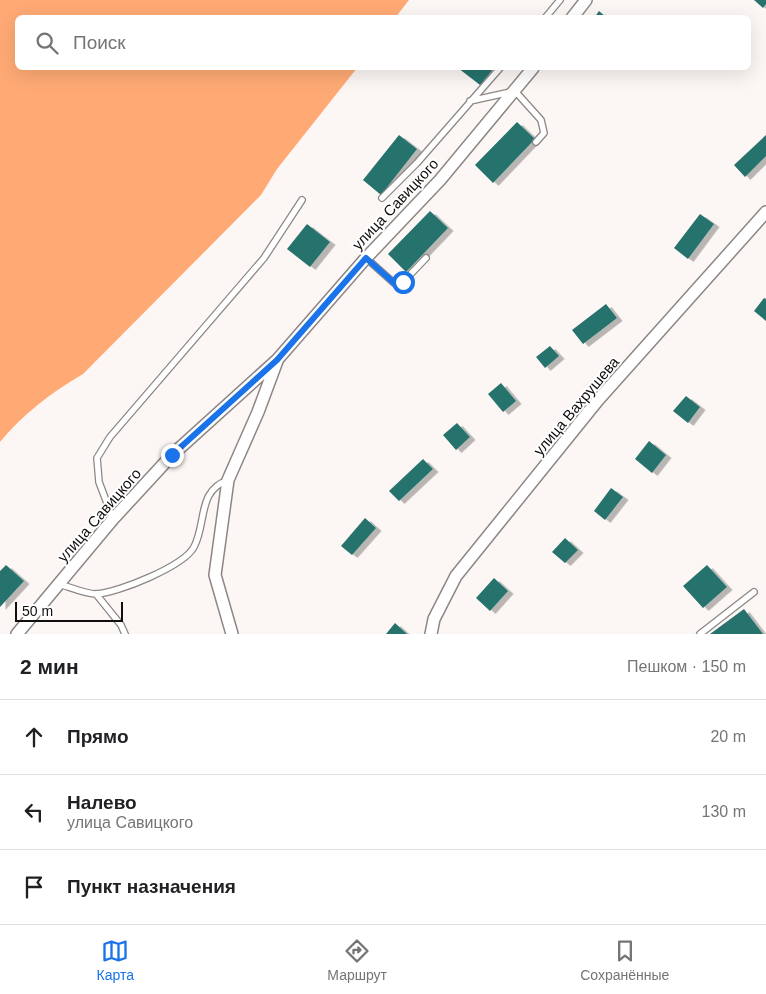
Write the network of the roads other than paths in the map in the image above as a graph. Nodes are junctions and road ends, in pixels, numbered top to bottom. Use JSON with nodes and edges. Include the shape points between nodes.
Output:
{"nodes":[{"id":1,"x":560,"y":0,"type":"edge"},
{"id":2,"x":586,"y":0,"type":"edge"},
{"id":3,"x":548,"y":15,"type":"edge"},
{"id":4,"x":574,"y":15,"type":"edge"},
{"id":5,"x":498,"y":70,"type":"edge"},
{"id":6,"x":531,"y":70,"type":"edge"},
{"id":7,"x":515,"y":91,"type":"junction"},
{"id":8,"x":469,"y":101,"type":"junction"},
{"id":9,"x":536,"y":142,"type":"dead end"},
{"id":10,"x":382,"y":198,"type":"dead end"},
{"id":11,"x":302,"y":200,"type":"dead end"},
{"id":12,"x":766,"y":212,"type":"edge"},
{"id":13,"x":366,"y":258,"type":"junction"},
{"id":14,"x":426,"y":258,"type":"dead end"},
{"id":15,"x":277,"y":360,"type":"junction"},
{"id":16,"x":228,"y":480,"type":"junction"},
{"id":17,"x":113,"y":519,"type":"junction"},
{"id":18,"x":59,"y":584,"type":"junction"},
{"id":19,"x":754,"y":592,"type":"dead end"},
{"id":20,"x":96,"y":594,"type":"junction"},
{"id":21,"x":17,"y":634,"type":"edge"},
{"id":22,"x":125,"y":634,"type":"edge"},
{"id":23,"x":232,"y":634,"type":"edge"},
{"id":24,"x":431,"y":634,"type":"edge"},
{"id":25,"x":700,"y":634,"type":"edge"}],
"edges":[{"from":1,"to":3,"type":"lane"},
{"from":2,"to":4,"type":"street"},
{"from":5,"to":8,"type":"lane"},
{"from":6,"to":7,"type":"street","name":"улица Савицкого"},
{"from":7,"to":8,"type":"lane"},
{"from":7,"to":9,"type":"lane","via":[[541,120],[544,133]]},
{"from":7,"to":13,"type":"street","name":"улица Савицкого","via":[[440,180]]},
{"from":8,"to":10,"type":"lane"},
{"from":11,"to":17,"type":"lane","via":[[264,258],[110,438],[97,458],[99,482]]},
{"from":12,"to":24,"type":"street","name":"улица Вахрушева","via":[[598,400],[456,576],[434,619]]},
{"from":13,"to":14,"type":"lane","via":[[394,283],[403,282]]},
{"from":13,"to":15,"type":"street","name":"улица Савицкого"},
{"from":15,"to":16,"type":"street","name":"улица Савицкого"},
{"from":15,"to":17,"type":"street","name":"улица Савицкого","via":[[172,455]]},
{"from":16,"to":20,"type":"lane","via":[[216,484],[208,495],[194,548],[176,565]]},
{"from":16,"to":23,"type":"street","name":"улица Савицкого","via":[[215,575]]},
{"from":17,"to":18,"type":"street","name":"улица Савицкого"},
{"from":18,"to":20,"type":"lane"},
{"from":18,"to":21,"type":"street","name":"улица Савицкого"},
{"from":19,"to":25,"type":"lane"},
{"from":20,"to":22,"type":"lane"}]}
